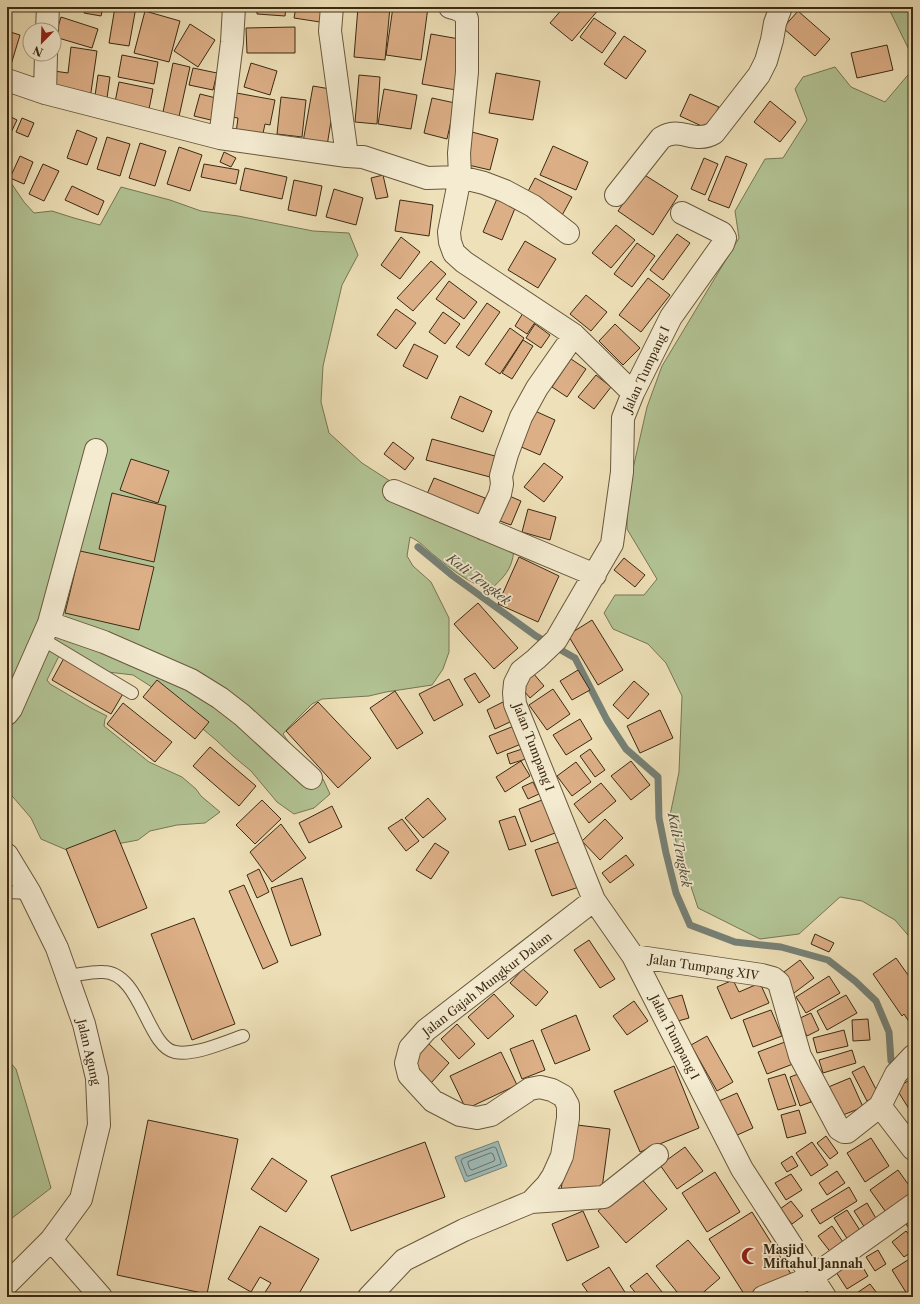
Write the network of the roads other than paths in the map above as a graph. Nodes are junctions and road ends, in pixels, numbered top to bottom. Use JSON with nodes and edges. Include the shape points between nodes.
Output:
{"nodes":[{"id":1,"x":48,"y":7,"type":"edge"},
{"id":2,"x":234,"y":7,"type":"edge"},
{"id":3,"x":332,"y":7,"type":"edge"},
{"id":4,"x":450,"y":7,"type":"edge"},
{"id":5,"x":781,"y":7,"type":"edge"},
{"id":6,"x":47,"y":22,"type":"edge"},
{"id":7,"x":46,"y":62,"type":"edge"},
{"id":8,"x":7,"y":80,"type":"edge"},
{"id":9,"x":45,"y":93,"type":"junction"},
{"id":10,"x":220,"y":138,"type":"junction"},
{"id":11,"x":347,"y":156,"type":"junction"},
{"id":12,"x":460,"y":177,"type":"junction"},
{"id":13,"x":616,"y":195,"type":"dead end"},
{"id":14,"x":682,"y":213,"type":"dead end"},
{"id":15,"x":568,"y":233,"type":"dead end"},
{"id":16,"x":574,"y":335,"type":"junction"},
{"id":17,"x":633,"y":392,"type":"junction"},
{"id":18,"x":96,"y":450,"type":"dead end"},
{"id":19,"x":394,"y":491,"type":"dead end"},
{"id":20,"x":484,"y":529,"type":"junction"},
{"id":21,"x":595,"y":575,"type":"junction"},
{"id":22,"x":46,"y":631,"type":"junction"},
{"id":23,"x":132,"y":693,"type":"dead end"},
{"id":24,"x":7,"y":714,"type":"edge"},
{"id":25,"x":311,"y":778,"type":"dead end"},
{"id":26,"x":7,"y":855,"type":"edge"},
{"id":27,"x":7,"y":892,"type":"edge"},
{"id":28,"x":30,"y":893,"type":"junction"},
{"id":29,"x":594,"y":900,"type":"junction"},
{"id":30,"x":634,"y":956,"type":"junction"},
{"id":31,"x":67,"y":976,"type":"junction"},
{"id":32,"x":243,"y":1036,"type":"dead end"},
{"id":33,"x":913,"y":1056,"type":"edge"},
{"id":34,"x":880,"y":1106,"type":"junction"},
{"id":35,"x":913,"y":1149,"type":"edge"},
{"id":36,"x":657,"y":1155,"type":"dead end"},
{"id":37,"x":531,"y":1202,"type":"junction"},
{"id":38,"x":913,"y":1205,"type":"edge"},
{"id":39,"x":51,"y":1240,"type":"junction"},
{"id":40,"x":812,"y":1277,"type":"junction"},
{"id":41,"x":7,"y":1284,"type":"edge"},
{"id":42,"x":101,"y":1297,"type":"edge"},
{"id":43,"x":369,"y":1297,"type":"edge"},
{"id":44,"x":763,"y":1297,"type":"edge"},
{"id":45,"x":825,"y":1297,"type":"edge"}],
"edges":[{"from":1,"to":6,"type":"street"},
{"from":2,"to":10,"type":"street"},
{"from":3,"to":11,"type":"street","via":[[330,31]]},
{"from":4,"to":12,"type":"street","via":[[463,12],[467,19],[467,72],[459,153]]},
{"from":5,"to":13,"type":"street","via":[[766,61],[759,75],[714,133],[701,138],[667,134],[661,138]]},
{"from":7,"to":9,"type":"street"},
{"from":8,"to":9,"type":"street"},
{"from":9,"to":10,"type":"street"},
{"from":10,"to":11,"type":"street"},
{"from":11,"to":12,"type":"street","via":[[364,157],[426,178]]},
{"from":12,"to":15,"type":"street","via":[[510,193],[533,206]]},
{"from":12,"to":16,"type":"street","via":[[449,232],[454,253]]},
{"from":14,"to":17,"type":"street","name":"Jalan Tumpang I","via":[[722,233],[725,238],[671,317]]},
{"from":16,"to":17,"type":"street"},
{"from":16,"to":20,"type":"street","via":[[537,388],[521,417],[507,454],[501,476],[500,494]]},
{"from":17,"to":21,"type":"street","name":"Jalan Tumpang I","via":[[623,418],[622,472],[612,544]]},
{"from":18,"to":22,"type":"street"},
{"from":19,"to":20,"type":"street"},
{"from":20,"to":21,"type":"street"},
{"from":21,"to":29,"type":"street","name":"Jalan Tumpang I","via":[[556,640],[521,671],[515,683],[514,693],[515,704]]},
{"from":22,"to":23,"type":"lane"},
{"from":22,"to":24,"type":"street"},
{"from":22,"to":25,"type":"street","via":[[104,642],[191,680],[242,715]]},
{"from":26,"to":28,"type":"street","name":"Jalan Agung"},
{"from":27,"to":28,"type":"lane"},
{"from":28,"to":31,"type":"street","name":"Jalan Agung","via":[[57,948]]},
{"from":29,"to":30,"type":"street","name":"Jalan Tumpang I"},
{"from":29,"to":37,"type":"street","name":"Jalan Gajah Mungkur Dalam","via":[[426,1030],[410,1048],[407,1056],[408,1075],[433,1101],[460,1115],[477,1118],[491,1115],[530,1089],[540,1087],[562,1096],[568,1105],[568,1111],[562,1156],[547,1185]]},
{"from":30,"to":34,"type":"street","name":"Jalan Tumpang XIV","via":[[773,978],[779,983],[800,1056],[839,1129],[847,1132]]},
{"from":30,"to":40,"type":"street","name":"Jalan Tumpang I","via":[[742,1169]]},
{"from":31,"to":32,"type":"lane","via":[[104,971],[118,976],[130,987],[163,1045],[174,1052],[191,1053]]},
{"from":31,"to":39,"type":"street","name":"Jalan Agung","via":[[84,1024],[97,1078],[99,1125],[81,1199]]},
{"from":33,"to":34,"type":"street","name":"Jalan Tumpang XIV","via":[[896,1074]]},
{"from":34,"to":35,"type":"street"},
{"from":36,"to":37,"type":"street","via":[[604,1197]]},
{"from":37,"to":43,"type":"street","name":"Jalan Gajah Mungkur Dalam","via":[[464,1230],[404,1260]]},
{"from":38,"to":40,"type":"street"},
{"from":39,"to":41,"type":"street","name":"Jalan Agung"},
{"from":39,"to":42,"type":"street"},
{"from":40,"to":44,"type":"street"},
{"from":40,"to":45,"type":"street","name":"Jalan Tumpang I"}]}
